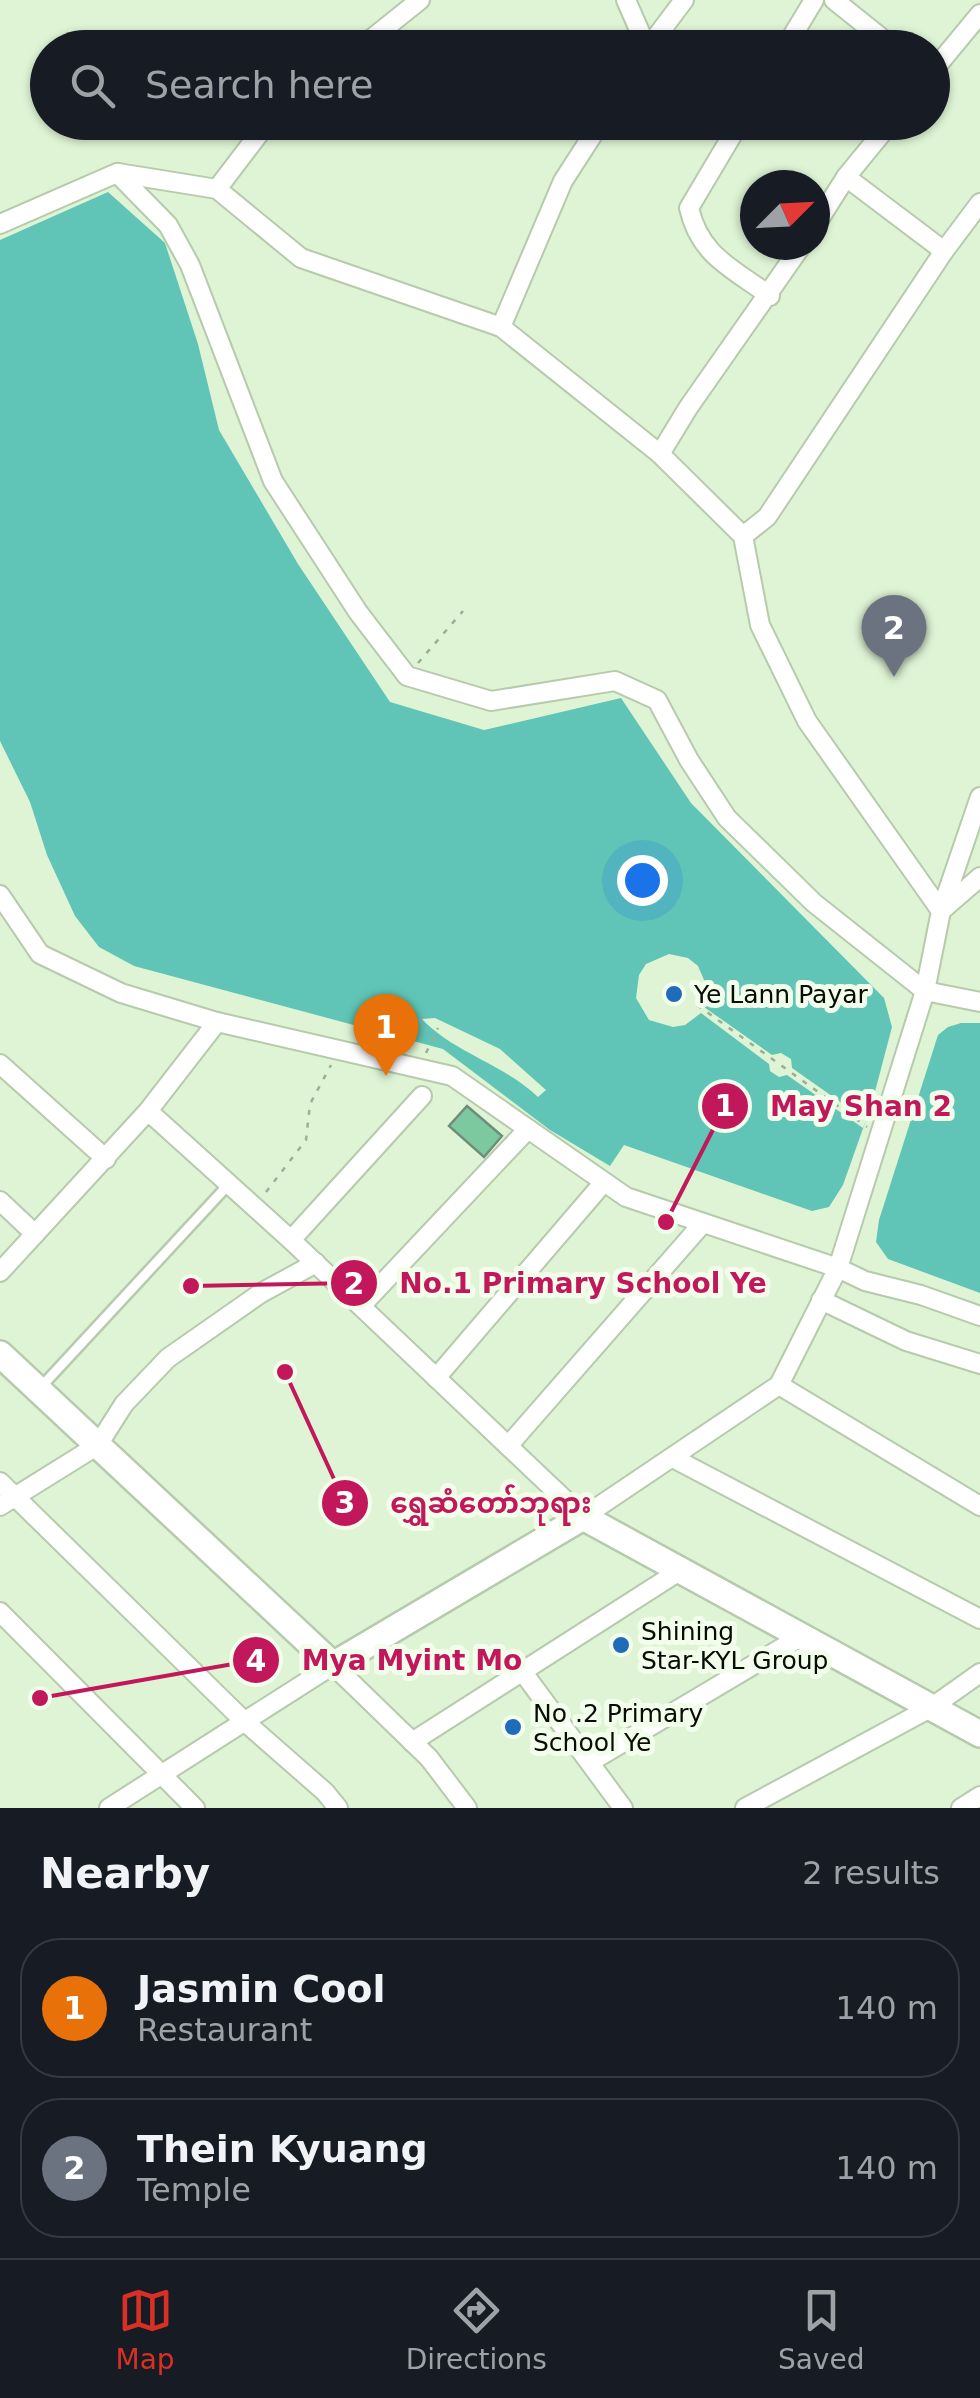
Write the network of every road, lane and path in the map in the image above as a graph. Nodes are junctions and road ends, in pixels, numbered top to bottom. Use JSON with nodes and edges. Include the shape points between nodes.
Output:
{"nodes":[{"id":1,"x":420,"y":0,"type":"edge"},
{"id":2,"x":626,"y":0,"type":"edge"},
{"id":3,"x":684,"y":0,"type":"edge"},
{"id":4,"x":814,"y":0,"type":"edge"},
{"id":5,"x":834,"y":0,"type":"edge"},
{"id":6,"x":980,"y":14,"type":"edge"},
{"id":7,"x":382,"y":30,"type":"edge"},
{"id":8,"x":640,"y":30,"type":"edge"},
{"id":9,"x":662,"y":30,"type":"edge"},
{"id":10,"x":796,"y":30,"type":"edge"},
{"id":11,"x":872,"y":30,"type":"edge"},
{"id":12,"x":950,"y":50,"type":"edge"},
{"id":13,"x":254,"y":140,"type":"edge"},
{"id":14,"x":589,"y":140,"type":"edge"},
{"id":15,"x":729,"y":140,"type":"edge"},
{"id":16,"x":877,"y":140,"type":"edge"},
{"id":17,"x":117,"y":173,"type":"junction"},
{"id":18,"x":846,"y":178,"type":"junction"},
{"id":19,"x":217,"y":190,"type":"junction"},
{"id":20,"x":830,"y":203,"type":"edge"},
{"id":21,"x":980,"y":203,"type":"edge"},
{"id":22,"x":0,"y":224,"type":"edge"},
{"id":23,"x":944,"y":250,"type":"junction"},
{"id":24,"x":793,"y":260,"type":"edge"},
{"id":25,"x":770,"y":296,"type":"junction"},
{"id":26,"x":501,"y":327,"type":"junction"},
{"id":27,"x":660,"y":454,"type":"junction"},
{"id":28,"x":743,"y":536,"type":"junction"},
{"id":29,"x":463,"y":611,"type":"dead end"},
{"id":30,"x":408,"y":676,"type":"junction"},
{"id":31,"x":980,"y":797,"type":"edge"},
{"id":32,"x":980,"y":877,"type":"edge"},
{"id":33,"x":0,"y":895,"type":"edge"},
{"id":34,"x":941,"y":910,"type":"junction"},
{"id":35,"x":925,"y":991,"type":"junction"},
{"id":36,"x":980,"y":1002,"type":"edge"},
{"id":37,"x":698,"y":1005,"type":"dead end"},
{"id":38,"x":218,"y":1022,"type":"junction"},
{"id":39,"x":437,"y":1029,"type":"dead end"},
{"id":40,"x":428,"y":1049,"type":"dead end"},
{"id":41,"x":339,"y":1050,"type":"junction"},
{"id":42,"x":0,"y":1064,"type":"edge"},
{"id":43,"x":422,"y":1096,"type":"dead end"},
{"id":44,"x":148,"y":1110,"type":"junction"},
{"id":45,"x":528,"y":1129,"type":"junction"},
{"id":46,"x":879,"y":1136,"type":"junction"},
{"id":47,"x":106,"y":1159,"type":"junction"},
{"id":48,"x":604,"y":1182,"type":"junction"},
{"id":49,"x":229,"y":1184,"type":"junction"},
{"id":50,"x":0,"y":1202,"type":"edge"},
{"id":51,"x":254,"y":1207,"type":"junction"},
{"id":52,"x":703,"y":1223,"type":"junction"},
{"id":53,"x":34,"y":1234,"type":"junction"},
{"id":54,"x":292,"y":1240,"type":"junction"},
{"id":55,"x":316,"y":1263,"type":"junction"},
{"id":56,"x":838,"y":1268,"type":"junction"},
{"id":57,"x":0,"y":1272,"type":"edge"},
{"id":58,"x":821,"y":1300,"type":"junction"},
{"id":59,"x":361,"y":1306,"type":"junction"},
{"id":60,"x":980,"y":1316,"type":"edge"},
{"id":61,"x":0,"y":1354,"type":"edge"},
{"id":62,"x":980,"y":1364,"type":"edge"},
{"id":63,"x":436,"y":1378,"type":"junction"},
{"id":64,"x":780,"y":1385,"type":"junction"},
{"id":65,"x":39,"y":1389,"type":"junction"},
{"id":66,"x":98,"y":1444,"type":"junction"},
{"id":67,"x":508,"y":1446,"type":"junction"},
{"id":68,"x":673,"y":1458,"type":"junction"},
{"id":69,"x":0,"y":1482,"type":"edge"},
{"id":70,"x":8,"y":1501,"type":"edge"},
{"id":71,"x":980,"y":1506,"type":"edge"},
{"id":72,"x":583,"y":1517,"type":"junction"},
{"id":73,"x":681,"y":1570,"type":"junction"},
{"id":74,"x":0,"y":1612,"type":"edge"},
{"id":75,"x":980,"y":1618,"type":"edge"},
{"id":76,"x":802,"y":1636,"type":"junction"},
{"id":77,"x":333,"y":1665,"type":"junction"},
{"id":78,"x":522,"y":1671,"type":"junction"},
{"id":79,"x":980,"y":1673,"type":"edge"},
{"id":80,"x":932,"y":1707,"type":"junction"},
{"id":81,"x":244,"y":1721,"type":"junction"},
{"id":82,"x":980,"y":1734,"type":"edge"},
{"id":83,"x":412,"y":1742,"type":"junction"},
{"id":84,"x":590,"y":1762,"type":"junction"},
{"id":85,"x":161,"y":1775,"type":"junction"},
{"id":86,"x":980,"y":1796,"type":"edge"},
{"id":87,"x":109,"y":1808,"type":"edge"},
{"id":88,"x":195,"y":1808,"type":"edge"},
{"id":89,"x":338,"y":1808,"type":"edge"},
{"id":90,"x":468,"y":1808,"type":"edge"},
{"id":91,"x":623,"y":1808,"type":"edge"},
{"id":92,"x":745,"y":1808,"type":"edge"},
{"id":93,"x":960,"y":1808,"type":"edge"}],
"edges":[{"from":1,"to":7,"type":"street"},
{"from":2,"to":8,"type":"street"},
{"from":3,"to":9,"type":"street"},
{"from":4,"to":10,"type":"street"},
{"from":5,"to":11,"type":"street"},
{"from":6,"to":12,"type":"street"},
{"from":13,"to":19,"type":"street"},
{"from":14,"to":26,"type":"street","via":[[563,181]]},
{"from":15,"to":25,"type":"street","via":[[689,208],[694,231],[709,252]]},
{"from":16,"to":18,"type":"street"},
{"from":17,"to":19,"type":"street"},
{"from":17,"to":22,"type":"street"},
{"from":17,"to":30,"type":"street","via":[[168,225],[190,266],[273,481]]},
{"from":18,"to":20,"type":"street"},
{"from":18,"to":23,"type":"street"},
{"from":19,"to":26,"type":"street","via":[[301,258]]},
{"from":21,"to":23,"type":"street"},
{"from":23,"to":28,"type":"street","via":[[767,517]]},
{"from":24,"to":25,"type":"street"},
{"from":25,"to":27,"type":"street"},
{"from":26,"to":27,"type":"street"},
{"from":27,"to":28,"type":"street"},
{"from":28,"to":34,"type":"street","via":[[760,625],[806,721]]},
{"from":29,"to":30,"type":"path"},
{"from":30,"to":35,"type":"street","via":[[491,702],[615,681],[657,700],[727,818],[814,903]]},
{"from":31,"to":34,"type":"street"},
{"from":32,"to":34,"type":"street"},
{"from":33,"to":38,"type":"street","via":[[40,954],[121,992]]},
{"from":34,"to":35,"type":"street"},
{"from":35,"to":36,"type":"street"},
{"from":35,"to":46,"type":"street"},
{"from":37,"to":46,"type":"path"},
{"from":38,"to":41,"type":"street"},
{"from":38,"to":44,"type":"street"},
{"from":39,"to":40,"type":"path"},
{"from":41,"to":45,"type":"street","via":[[452,1076]]},
{"from":41,"to":51,"type":"path","via":[[310,1104],[306,1140]]},
{"from":42,"to":47,"type":"street"},
{"from":43,"to":54,"type":"street"},
{"from":44,"to":47,"type":"street"},
{"from":44,"to":49,"type":"street"},
{"from":45,"to":48,"type":"street"},
{"from":45,"to":59,"type":"street"},
{"from":46,"to":56,"type":"street"},
{"from":47,"to":53,"type":"street"},
{"from":48,"to":52,"type":"street","via":[[626,1197]]},
{"from":48,"to":63,"type":"street"},
{"from":49,"to":51,"type":"street"},
{"from":49,"to":65,"type":"lane"},
{"from":50,"to":53,"type":"street"},
{"from":51,"to":54,"type":"street"},
{"from":52,"to":56,"type":"street"},
{"from":52,"to":67,"type":"street"},
{"from":53,"to":57,"type":"street"},
{"from":54,"to":55,"type":"street"},
{"from":55,"to":59,"type":"street"},
{"from":55,"to":66,"type":"street","via":[[168,1358],[124,1404]]},
{"from":56,"to":58,"type":"street"},
{"from":56,"to":60,"type":"street"},
{"from":58,"to":62,"type":"street","via":[[906,1342]]},
{"from":58,"to":64,"type":"street"},
{"from":59,"to":63,"type":"street"},
{"from":61,"to":65,"type":"street"},
{"from":63,"to":67,"type":"street"},
{"from":64,"to":68,"type":"street"},
{"from":64,"to":71,"type":"street"},
{"from":65,"to":66,"type":"street"},
{"from":66,"to":70,"type":"street"},
{"from":66,"to":77,"type":"street"},
{"from":67,"to":72,"type":"street"},
{"from":68,"to":72,"type":"street"},
{"from":68,"to":75,"type":"street"},
{"from":69,"to":70,"type":"street"},
{"from":70,"to":81,"type":"street"},
{"from":72,"to":73,"type":"street"},
{"from":72,"to":77,"type":"street"},
{"from":73,"to":76,"type":"street"},
{"from":73,"to":78,"type":"street"},
{"from":74,"to":85,"type":"street"},
{"from":76,"to":80,"type":"street"},
{"from":76,"to":84,"type":"street"},
{"from":77,"to":81,"type":"street"},
{"from":77,"to":83,"type":"street"},
{"from":78,"to":83,"type":"street"},
{"from":78,"to":84,"type":"street"},
{"from":79,"to":80,"type":"street"},
{"from":80,"to":82,"type":"street"},
{"from":80,"to":92,"type":"street"},
{"from":81,"to":85,"type":"street"},
{"from":81,"to":89,"type":"street"},
{"from":83,"to":90,"type":"street"},
{"from":84,"to":91,"type":"street"},
{"from":85,"to":87,"type":"street"},
{"from":85,"to":88,"type":"street"},
{"from":86,"to":93,"type":"street"}]}
